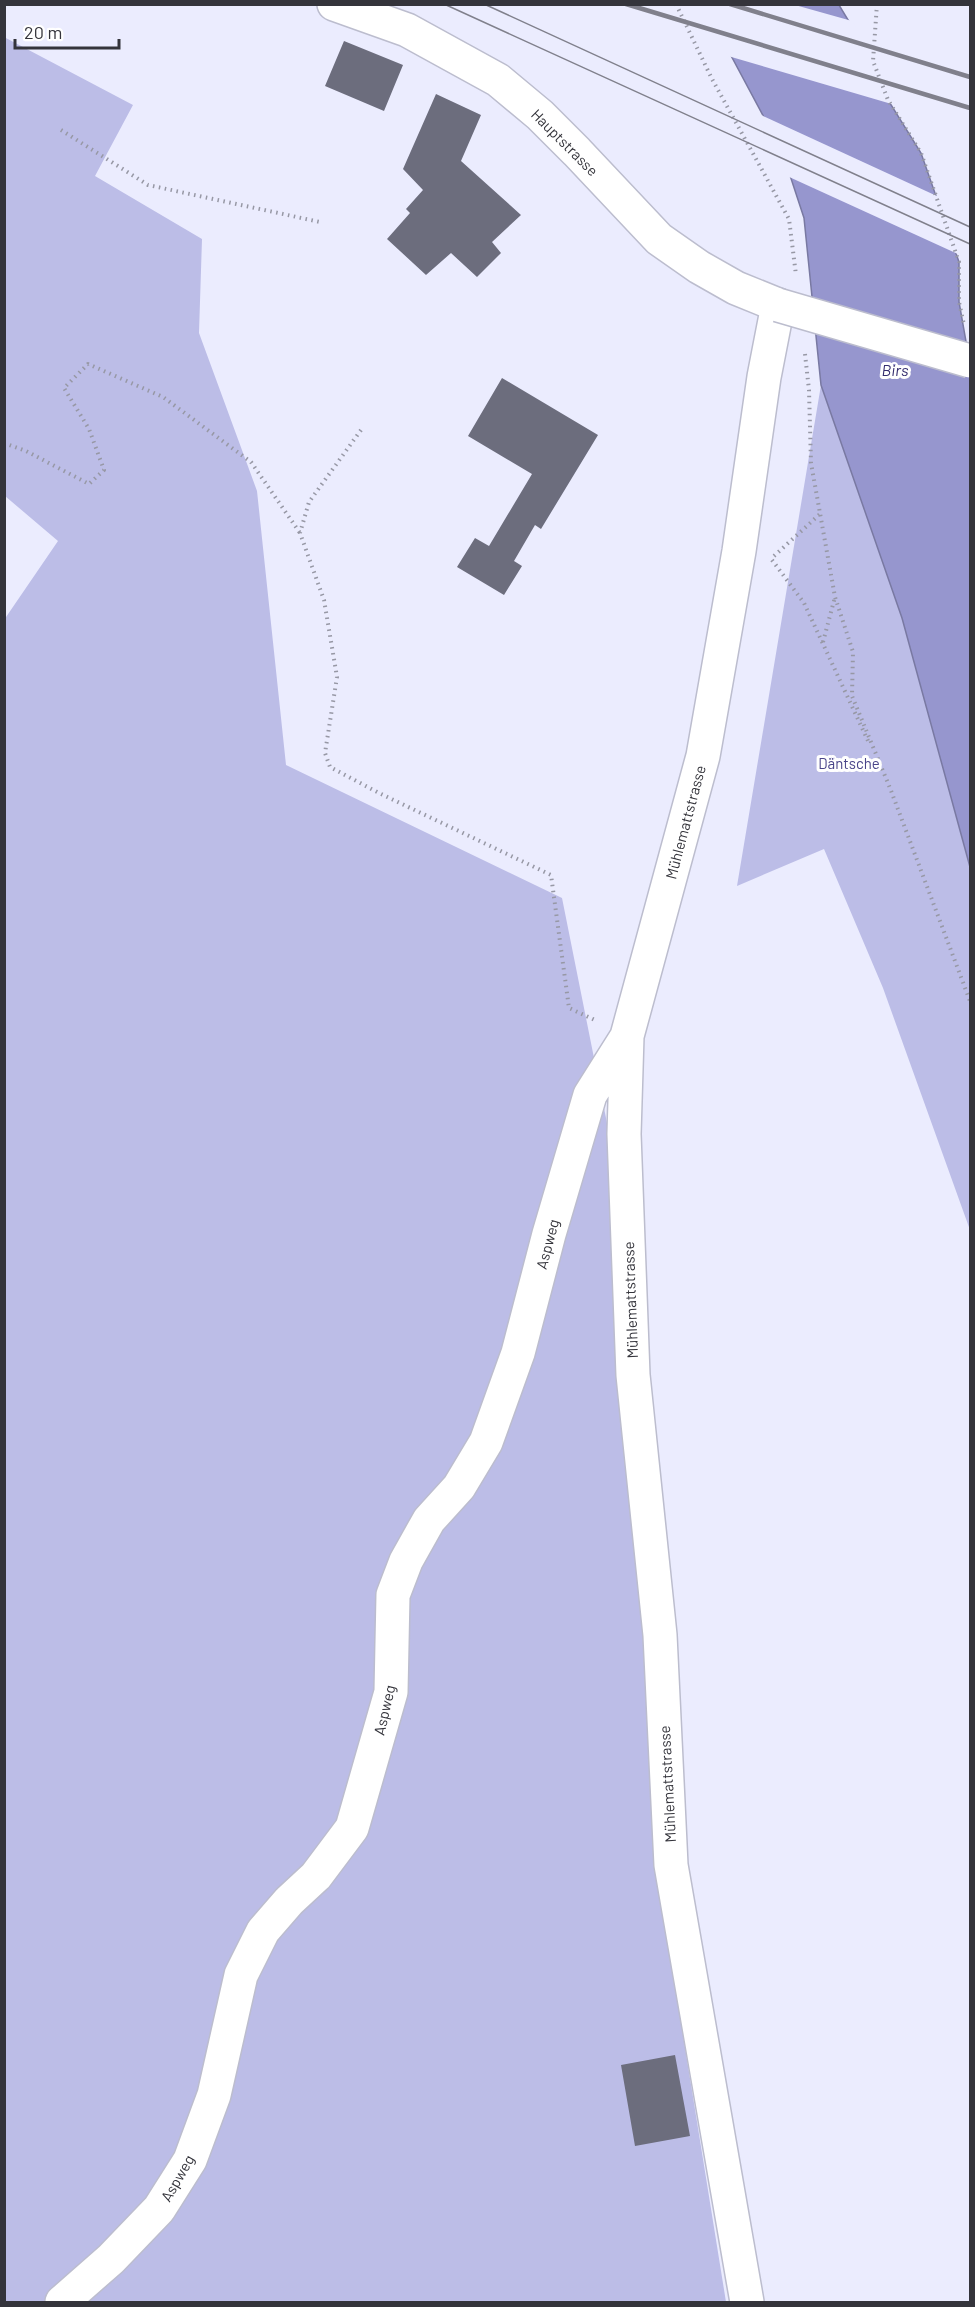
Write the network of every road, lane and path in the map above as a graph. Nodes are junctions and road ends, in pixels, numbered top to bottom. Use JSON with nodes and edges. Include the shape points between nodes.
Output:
{"nodes":[{"id":1,"x":334,"y":4,"type":"edge"},
{"id":2,"x":676,"y":4,"type":"edge"},
{"id":3,"x":877,"y":4,"type":"edge"},
{"id":4,"x":61,"y":130,"type":"dead end"},
{"id":5,"x":320,"y":222,"type":"dead end"},
{"id":6,"x":796,"y":276,"type":"dead end"},
{"id":7,"x":778,"y":305,"type":"junction"},
{"id":8,"x":804,"y":345,"type":"dead end"},
{"id":9,"x":968,"y":347,"type":"edge"},
{"id":10,"x":361,"y":430,"type":"dead end"},
{"id":11,"x":4,"y":442,"type":"edge"},
{"id":12,"x":820,"y":514,"type":"junction"},
{"id":13,"x":300,"y":533,"type":"junction"},
{"id":14,"x":835,"y":597,"type":"junction"},
{"id":15,"x":822,"y":644,"type":"junction"},
{"id":16,"x":890,"y":788,"type":"junction"},
{"id":17,"x":970,"y":1001,"type":"edge"},
{"id":18,"x":627,"y":1036,"type":"junction"},
{"id":19,"x":62,"y":2302,"type":"edge"},
{"id":20,"x":747,"y":2302,"type":"edge"}],
"edges":[{"from":1,"to":7,"type":"street","name":"Hauptstrasse","via":[[407,30],[498,80],[540,115],[660,239],[736,288]]},
{"from":2,"to":6,"type":"path","via":[[712,79],[789,219]]},
{"from":3,"to":9,"type":"path","via":[[873,62],[888,100],[921,153],[959,262],[959,302]]},
{"from":4,"to":5,"type":"path","via":[[148,185]]},
{"from":7,"to":9,"type":"street","name":"Hauptstrasse","bridge":true},
{"from":7,"to":18,"type":"street","name":"Mühlemattstrasse","via":[[703,756]]},
{"from":8,"to":12,"type":"path","via":[[811,463]]},
{"from":10,"to":13,"type":"path","via":[[309,502]]},
{"from":11,"to":13,"type":"path","via":[[89,484],[104,470],[89,429],[64,388],[88,364],[163,397],[250,462]]},
{"from":12,"to":14,"type":"path"},
{"from":12,"to":15,"type":"path","via":[[771,558],[804,603]]},
{"from":13,"to":18,"type":"path","via":[[324,600],[337,677],[325,753],[330,767],[551,875],[569,1008]]},
{"from":14,"to":15,"type":"path"},
{"from":14,"to":16,"type":"path","via":[[853,652],[852,696]]},
{"from":15,"to":16,"type":"path"},
{"from":16,"to":17,"type":"path"},
{"from":18,"to":19,"type":"street","name":"Aspweg","via":[[590,1095],[518,1353],[486,1442],[459,1487],[429,1520],[393,1595],[391,1692],[352,1828],[316,1876],[263,1931],[245,1966],[214,2095],[190,2160],[159,2209]]},
{"from":18,"to":20,"type":"street","name":"Mühlemattstrasse","via":[[624,1134],[633,1375],[660,1635],[671,1865]]}]}
